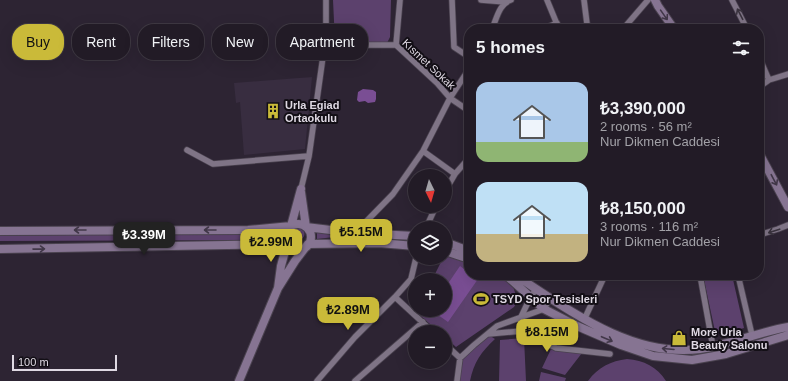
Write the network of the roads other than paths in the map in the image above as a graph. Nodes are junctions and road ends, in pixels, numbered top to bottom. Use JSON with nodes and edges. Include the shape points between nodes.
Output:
{"nodes":[{"id":1,"x":326,"y":0,"type":"edge"},
{"id":2,"x":400,"y":0,"type":"edge"},
{"id":3,"x":452,"y":0,"type":"edge"},
{"id":4,"x":482,"y":0,"type":"edge"},
{"id":5,"x":546,"y":0,"type":"edge"},
{"id":6,"x":584,"y":0,"type":"edge"},
{"id":7,"x":648,"y":0,"type":"edge"},
{"id":8,"x":655,"y":0,"type":"edge"},
{"id":9,"x":732,"y":0,"type":"edge"},
{"id":10,"x":508,"y":1,"type":"edge"},
{"id":11,"x":557,"y":23,"type":"edge"},
{"id":12,"x":326,"y":24,"type":"edge"},
{"id":13,"x":496,"y":24,"type":"edge"},
{"id":14,"x":587,"y":24,"type":"edge"},
{"id":15,"x":627,"y":24,"type":"edge"},
{"id":16,"x":671,"y":24,"type":"edge"},
{"id":17,"x":744,"y":24,"type":"edge"},
{"id":18,"x":368,"y":45,"type":"edge"},
{"id":19,"x":396,"y":45,"type":"junction"},
{"id":20,"x":464,"y":53,"type":"edge"},
{"id":21,"x":322,"y":60,"type":"edge"},
{"id":22,"x":764,"y":68,"type":"edge"},
{"id":23,"x":788,"y":74,"type":"edge"},
{"id":24,"x":464,"y":77,"type":"edge"},
{"id":25,"x":769,"y":80,"type":"junction"},
{"id":26,"x":764,"y":84,"type":"edge"},
{"id":27,"x":450,"y":98,"type":"junction"},
{"id":28,"x":464,"y":108,"type":"edge"},
{"id":29,"x":187,"y":150,"type":"dead end"},
{"id":30,"x":423,"y":151,"type":"junction"},
{"id":31,"x":308,"y":156,"type":"junction"},
{"id":32,"x":764,"y":162,"type":"edge"},
{"id":33,"x":464,"y":164,"type":"edge"},
{"id":34,"x":455,"y":174,"type":"junction"},
{"id":35,"x":452,"y":179,"type":"edge"},
{"id":36,"x":301,"y":189,"type":"junction"},
{"id":37,"x":788,"y":207,"type":"edge"},
{"id":38,"x":788,"y":224,"type":"edge"},
{"id":39,"x":291,"y":226,"type":"junction"},
{"id":40,"x":306,"y":227,"type":"junction"},
{"id":41,"x":0,"y":231,"type":"edge"},
{"id":42,"x":356,"y":233,"type":"junction"},
{"id":43,"x":764,"y":233,"type":"edge"},
{"id":44,"x":408,"y":236,"type":"edge"},
{"id":45,"x":287,"y":244,"type":"junction"},
{"id":46,"x":308,"y":244,"type":"junction"},
{"id":47,"x":408,"y":245,"type":"edge"},
{"id":48,"x":452,"y":245,"type":"edge"},
{"id":49,"x":464,"y":249,"type":"edge"},
{"id":50,"x":0,"y":250,"type":"edge"},
{"id":51,"x":452,"y":253,"type":"edge"},
{"id":52,"x":464,"y":257,"type":"edge"},
{"id":53,"x":414,"y":265,"type":"edge"},
{"id":54,"x":510,"y":280,"type":"edge"},
{"id":55,"x":522,"y":280,"type":"edge"},
{"id":56,"x":603,"y":280,"type":"edge"},
{"id":57,"x":701,"y":280,"type":"edge"},
{"id":58,"x":739,"y":280,"type":"edge"},
{"id":59,"x":278,"y":288,"type":"junction"},
{"id":60,"x":536,"y":289,"type":"junction"},
{"id":61,"x":395,"y":298,"type":"junction"},
{"id":62,"x":530,"y":298,"type":"junction"},
{"id":63,"x":550,"y":298,"type":"junction"},
{"id":64,"x":544,"y":309,"type":"junction"},
{"id":65,"x":521,"y":317,"type":"junction"},
{"id":66,"x":584,"y":320,"type":"junction"},
{"id":67,"x":423,"y":322,"type":"junction"},
{"id":68,"x":426,"y":325,"type":"edge"},
{"id":69,"x":788,"y":327,"type":"edge"},
{"id":70,"x":487,"y":334,"type":"junction"},
{"id":71,"x":752,"y":335,"type":"junction"},
{"id":72,"x":788,"y":335,"type":"edge"},
{"id":73,"x":713,"y":347,"type":"junction"},
{"id":74,"x":452,"y":351,"type":"edge"},
{"id":75,"x":610,"y":354,"type":"dead end"},
{"id":76,"x":460,"y":358,"type":"junction"},
{"id":77,"x":239,"y":381,"type":"edge"},
{"id":78,"x":317,"y":381,"type":"edge"},
{"id":79,"x":355,"y":381,"type":"edge"},
{"id":80,"x":457,"y":381,"type":"edge"}],
"edges":[{"from":1,"to":12,"type":"street"},
{"from":2,"to":19,"type":"street"},
{"from":3,"to":20,"type":"street","via":[[454,46]]},
{"from":4,"to":10,"type":"street"},
{"from":5,"to":11,"type":"street"},
{"from":6,"to":14,"type":"street"},
{"from":7,"to":15,"type":"street"},
{"from":8,"to":16,"type":"main road","one_way":true},
{"from":17,"to":9,"type":"street","one_way":true},
{"from":10,"to":13,"type":"street","via":[[500,10]]},
{"from":18,"to":19,"type":"street","name":"Kısmet Sokak"},
{"from":19,"to":27,"type":"street","name":"Kısmet Sokak"},
{"from":21,"to":31,"type":"street"},
{"from":22,"to":25,"type":"street"},
{"from":23,"to":25,"type":"street"},
{"from":24,"to":27,"type":"street"},
{"from":25,"to":26,"type":"street"},
{"from":27,"to":28,"type":"street","name":"Kısmet Sokak"},
{"from":27,"to":30,"type":"street"},
{"from":29,"to":31,"type":"street","via":[[213,164]]},
{"from":30,"to":34,"type":"street"},
{"from":30,"to":42,"type":"street","via":[[393,194]]},
{"from":31,"to":36,"type":"street"},
{"from":32,"to":37,"type":"main road","one_way":true},
{"from":33,"to":34,"type":"street"},
{"from":34,"to":35,"type":"street"},
{"from":36,"to":39,"type":"main road"},
{"from":36,"to":40,"type":"main road"},
{"from":38,"to":43,"type":"street","one_way":true},
{"from":39,"to":40,"type":"main road","via":[[298,224]]},
{"from":39,"to":41,"type":"main road","one_way":true,"via":[[248,230]]},
{"from":39,"to":45,"type":"main road","via":[[286,233]]},
{"from":40,"to":42,"type":"main road"},
{"from":40,"to":46,"type":"main road","via":[[310,235]]},
{"from":42,"to":44,"type":"main road"},
{"from":45,"to":46,"type":"main road","via":[[298,249]]},
{"from":50,"to":45,"type":"main road","one_way":true},
{"from":45,"to":59,"type":"main road"},
{"from":46,"to":47,"type":"main road","via":[[379,243]]},
{"from":46,"to":59,"type":"main road"},
{"from":48,"to":49,"type":"main road"},
{"from":51,"to":52,"type":"main road"},
{"from":53,"to":61,"type":"street","via":[[411,279]]},
{"from":54,"to":62,"type":"main road"},
{"from":55,"to":60,"type":"main road"},
{"from":56,"to":66,"type":"street"},
{"from":57,"to":73,"type":"street"},
{"from":58,"to":71,"type":"street"},
{"from":59,"to":77,"type":"main road"},
{"from":60,"to":62,"type":"street"},
{"from":60,"to":63,"type":"main road"},
{"from":61,"to":67,"type":"street"},
{"from":61,"to":78,"type":"street","via":[[355,337]]},
{"from":62,"to":64,"type":"main road"},
{"from":62,"to":65,"type":"street"},
{"from":63,"to":64,"type":"street"},
{"from":63,"to":66,"type":"main road"},
{"from":64,"to":65,"type":"street"},
{"from":64,"to":72,"type":"main road","one_way":true,"via":[[621,345],[653,356],[692,360],[726,354]]},
{"from":65,"to":70,"type":"street","via":[[498,326]]},
{"from":73,"to":66,"type":"main road","one_way":true,"via":[[686,350],[660,348],[634,342]]},
{"from":67,"to":68,"type":"street"},
{"from":67,"to":79,"type":"street"},
{"from":69,"to":71,"type":"main road"},
{"from":70,"to":75,"type":"street","via":[[522,331],[556,348]]},
{"from":70,"to":76,"type":"street"},
{"from":71,"to":73,"type":"main road"},
{"from":74,"to":76,"type":"street"},
{"from":76,"to":80,"type":"street"}]}
